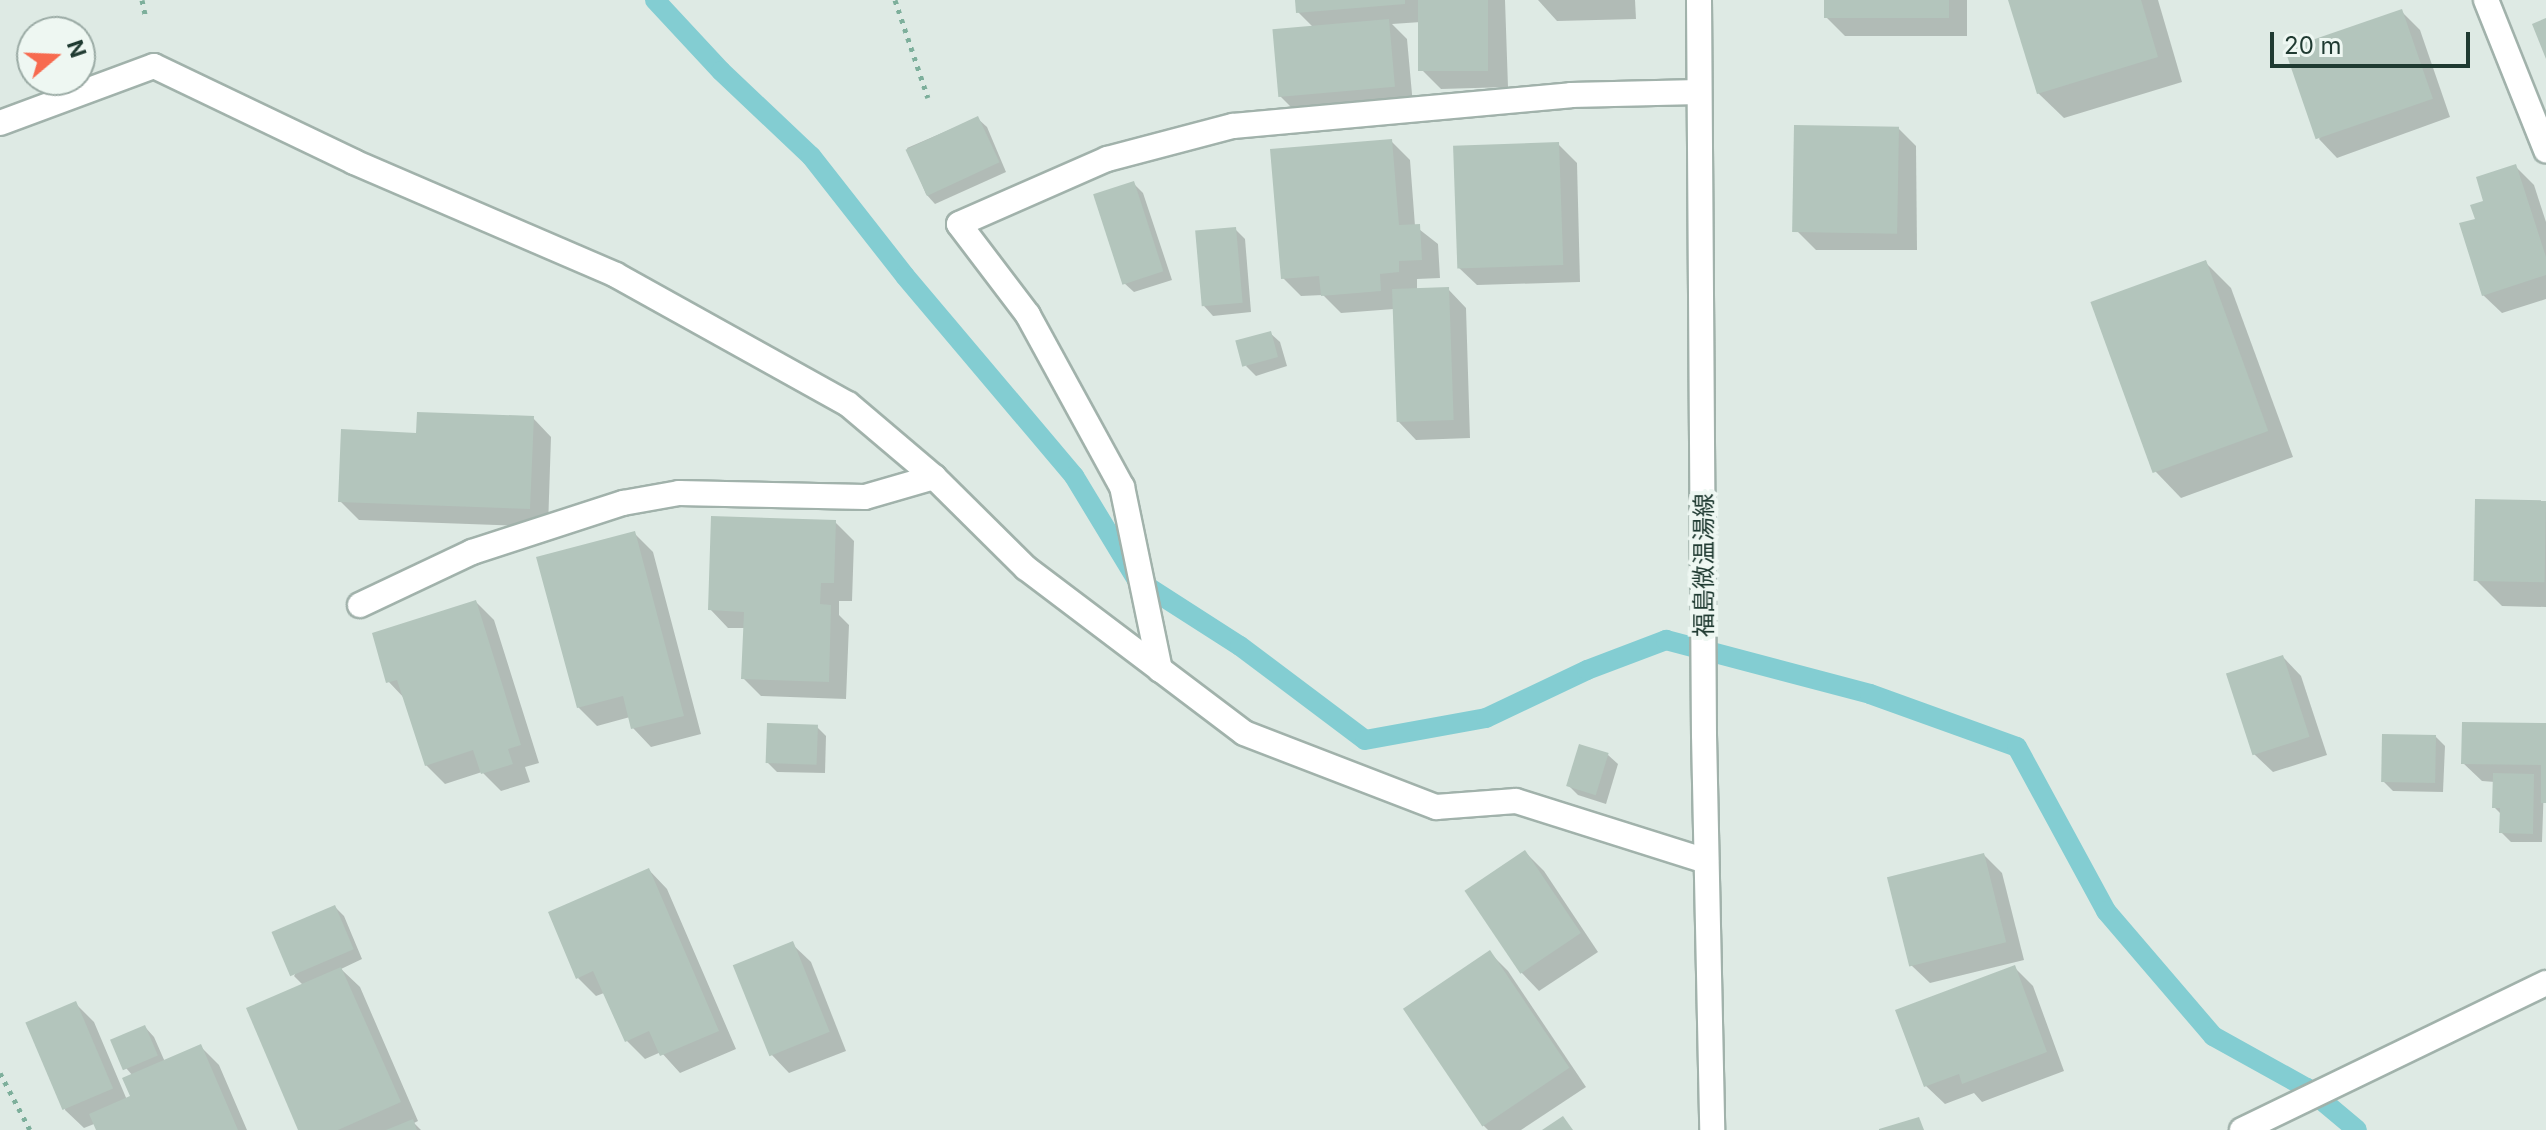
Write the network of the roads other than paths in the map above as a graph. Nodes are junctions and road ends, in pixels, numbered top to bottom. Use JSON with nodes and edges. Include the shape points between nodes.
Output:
{"nodes":[{"id":1,"x":1699,"y":0,"type":"edge"},
{"id":2,"x":2486,"y":0,"type":"edge"},
{"id":3,"x":1699,"y":92,"type":"junction"},
{"id":4,"x":0,"y":123,"type":"edge"},
{"id":5,"x":2546,"y":150,"type":"edge"},
{"id":6,"x":934,"y":477,"type":"junction"},
{"id":7,"x":360,"y":605,"type":"dead end"},
{"id":8,"x":1160,"y":670,"type":"junction"},
{"id":9,"x":1706,"y":861,"type":"junction"},
{"id":10,"x":2546,"y":983,"type":"edge"},
{"id":11,"x":1712,"y":1130,"type":"edge"},
{"id":12,"x":2242,"y":1130,"type":"edge"}],
"edges":[{"from":1,"to":3,"type":"street","name":"福島微温湯線"},
{"from":2,"to":5,"type":"street"},
{"from":3,"to":8,"type":"street","via":[[1571,95],[1233,126],[1107,159],[959,224],[1028,315],[1122,487]]},
{"from":3,"to":9,"type":"street","name":"福島微温湯線"},
{"from":4,"to":6,"type":"street","via":[[154,66],[354,162],[616,275],[848,404]]},
{"from":6,"to":7,"type":"street","via":[[865,497],[679,493],[623,503],[472,552]]},
{"from":6,"to":8,"type":"street","via":[[1026,568]]},
{"from":8,"to":9,"type":"street","via":[[1244,733],[1436,807],[1516,801]]},
{"from":9,"to":11,"type":"street","name":"福島微温湯線"},
{"from":10,"to":12,"type":"street"}]}
